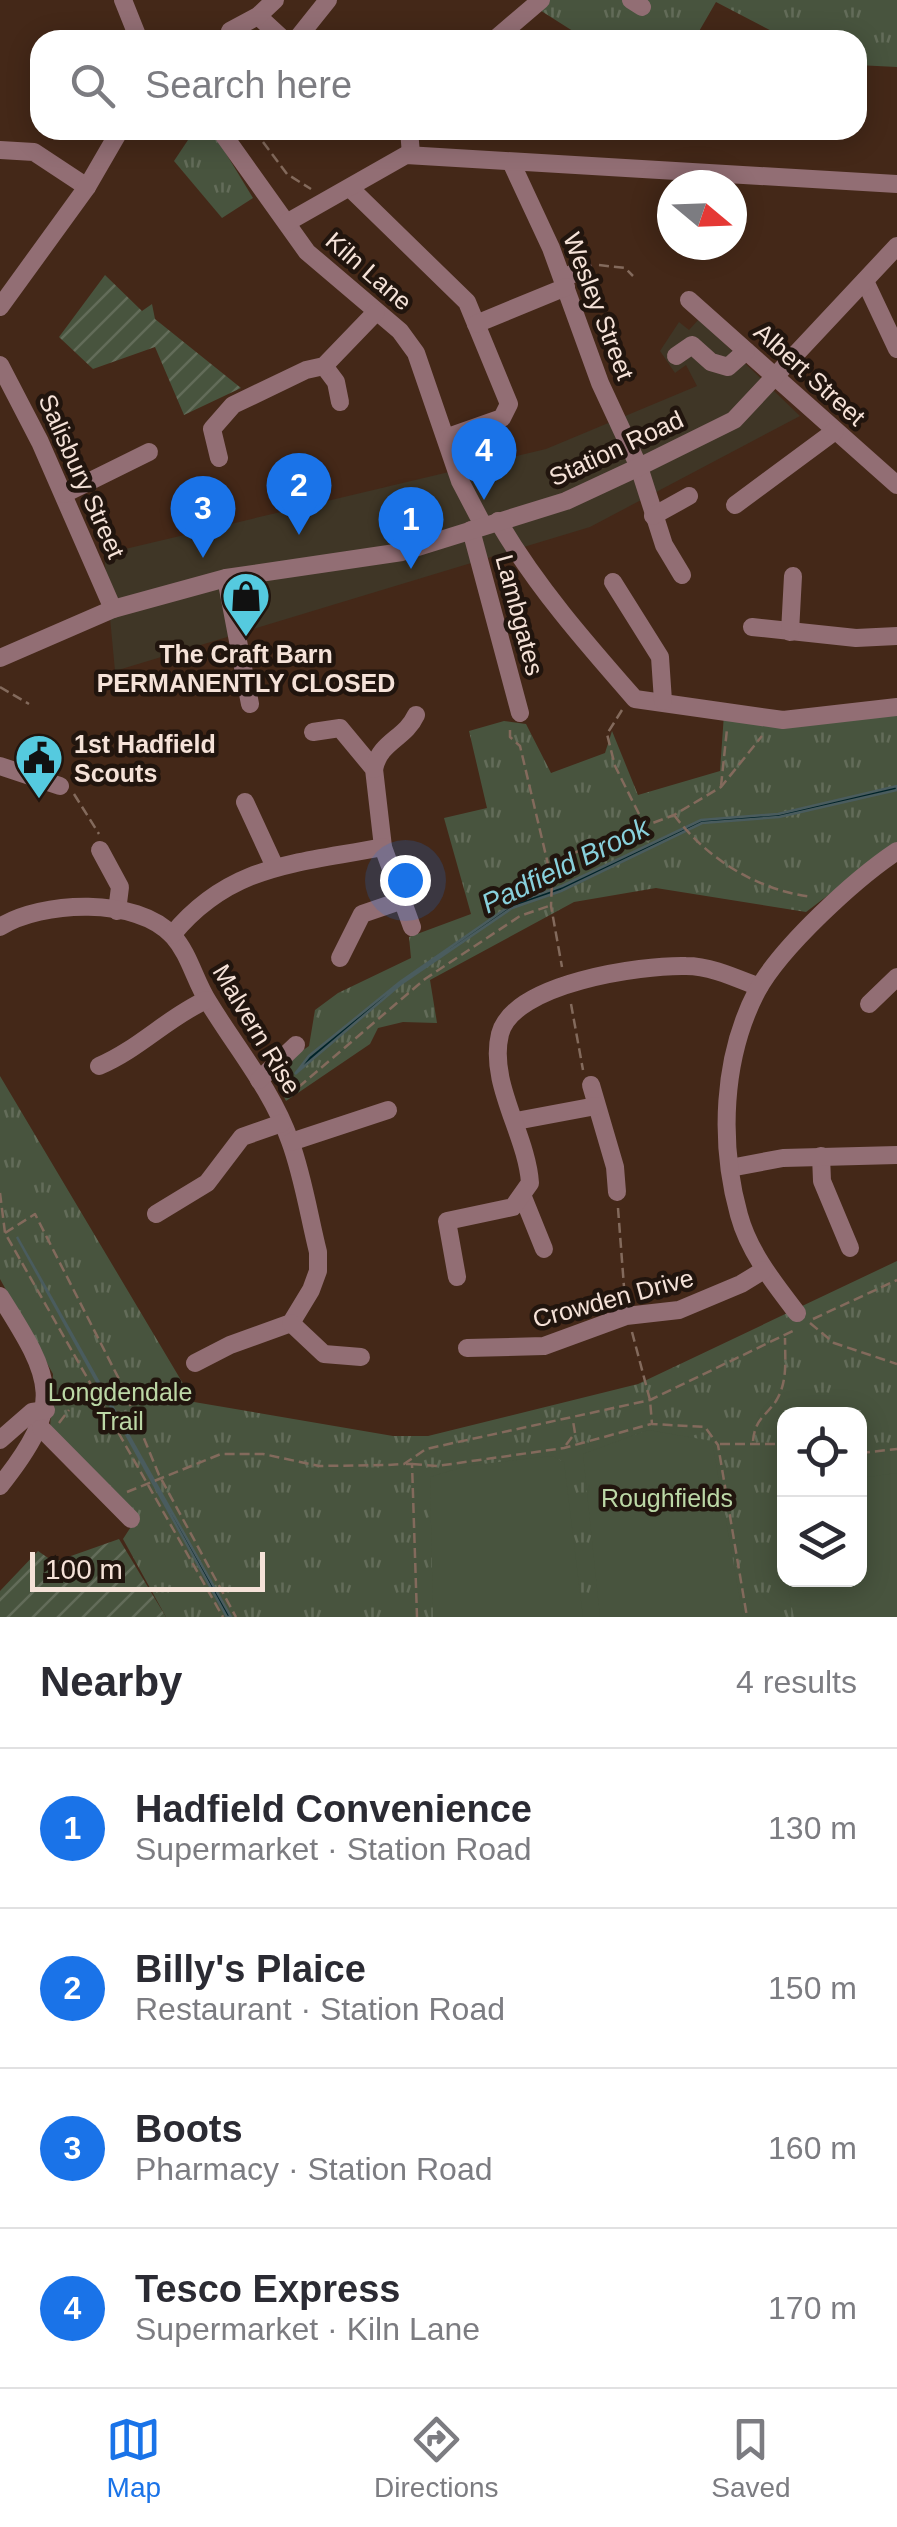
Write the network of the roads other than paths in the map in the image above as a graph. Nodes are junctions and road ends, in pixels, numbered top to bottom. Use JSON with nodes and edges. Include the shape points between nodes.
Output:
{"nodes":[{"id":1,"x":123,"y":0,"type":"edge"},
{"id":2,"x":275,"y":0,"type":"edge"},
{"id":3,"x":328,"y":0,"type":"edge"},
{"id":4,"x":542,"y":0,"type":"edge"},
{"id":5,"x":258,"y":16,"type":"junction"},
{"id":6,"x":135,"y":30,"type":"edge"},
{"id":7,"x":232,"y":30,"type":"edge"},
{"id":8,"x":273,"y":30,"type":"edge"},
{"id":9,"x":304,"y":30,"type":"edge"},
{"id":10,"x":506,"y":30,"type":"edge"},
{"id":11,"x":114,"y":140,"type":"edge"},
{"id":12,"x":229,"y":140,"type":"edge"},
{"id":13,"x":409,"y":140,"type":"edge"},
{"id":14,"x":0,"y":150,"type":"edge"},
{"id":15,"x":408,"y":154,"type":"junction"},
{"id":16,"x":511,"y":162,"type":"junction"},
{"id":17,"x":897,"y":184,"type":"edge"},
{"id":18,"x":87,"y":187,"type":"junction"},
{"id":19,"x":350,"y":188,"type":"junction"},
{"id":20,"x":288,"y":222,"type":"junction"},
{"id":21,"x":897,"y":246,"type":"edge"},
{"id":22,"x":583,"y":268,"type":"road end"},
{"id":23,"x":865,"y":281,"type":"junction"},
{"id":24,"x":564,"y":283,"type":"junction"},
{"id":25,"x":689,"y":300,"type":"dead end"},
{"id":26,"x":0,"y":308,"type":"edge"},
{"id":27,"x":376,"y":312,"type":"junction"},
{"id":28,"x":476,"y":324,"type":"junction"},
{"id":29,"x":897,"y":349,"type":"edge"},
{"id":30,"x":746,"y":350,"type":"junction"},
{"id":31,"x":676,"y":356,"type":"dead end"},
{"id":32,"x":0,"y":365,"type":"edge"},
{"id":33,"x":324,"y":366,"type":"junction"},
{"id":34,"x":778,"y":378,"type":"junction"},
{"id":35,"x":340,"y":402,"type":"dead end"},
{"id":36,"x":835,"y":431,"type":"junction"},
{"id":37,"x":448,"y":437,"type":"junction"},
{"id":38,"x":149,"y":452,"type":"dead end"},
{"id":39,"x":219,"y":458,"type":"dead end"},
{"id":40,"x":639,"y":467,"type":"junction"},
{"id":41,"x":897,"y":485,"type":"edge"},
{"id":42,"x":64,"y":494,"type":"junction"},
{"id":43,"x":689,"y":496,"type":"dead end"},
{"id":44,"x":735,"y":505,"type":"dead end"},
{"id":45,"x":653,"y":516,"type":"junction"},
{"id":46,"x":484,"y":525,"type":"junction"},
{"id":47,"x":682,"y":574,"type":"dead end"},
{"id":48,"x":793,"y":576,"type":"dead end"},
{"id":49,"x":226,"y":578,"type":"junction"},
{"id":50,"x":613,"y":582,"type":"dead end"},
{"id":51,"x":112,"y":609,"type":"junction"},
{"id":52,"x":752,"y":627,"type":"dead end"},
{"id":53,"x":790,"y":632,"type":"junction"},
{"id":54,"x":897,"y":636,"type":"edge"},
{"id":55,"x":0,"y":658,"type":"edge"},
{"id":56,"x":663,"y":701,"type":"junction"},
{"id":57,"x":250,"y":704,"type":"dead end"},
{"id":58,"x":897,"y":707,"type":"edge"},
{"id":59,"x":520,"y":713,"type":"road end"},
{"id":60,"x":416,"y":715,"type":"dead end"},
{"id":61,"x":313,"y":732,"type":"dead end"},
{"id":62,"x":0,"y":766,"type":"edge"},
{"id":63,"x":374,"y":769,"type":"junction"},
{"id":64,"x":60,"y":786,"type":"road end"},
{"id":65,"x":245,"y":802,"type":"dead end"},
{"id":66,"x":383,"y":847,"type":"junction"},
{"id":67,"x":100,"y":850,"type":"road end"},
{"id":68,"x":895,"y":855,"type":"edge"},
{"id":69,"x":275,"y":868,"type":"junction"},
{"id":70,"x":403,"y":900,"type":"junction"},
{"id":71,"x":117,"y":910,"type":"junction"},
{"id":72,"x":412,"y":927,"type":"dead end"},
{"id":73,"x":0,"y":928,"type":"edge"},
{"id":74,"x":172,"y":935,"type":"junction"},
{"id":75,"x":340,"y":958,"type":"dead end"},
{"id":76,"x":897,"y":977,"type":"edge"},
{"id":77,"x":759,"y":987,"type":"junction"},
{"id":78,"x":206,"y":1000,"type":"junction"},
{"id":79,"x":869,"y":1004,"type":"dead end"},
{"id":80,"x":296,"y":1045,"type":"dead end"},
{"id":81,"x":98,"y":1066,"type":"dead end"},
{"id":82,"x":259,"y":1080,"type":"junction"},
{"id":83,"x":592,"y":1085,"type":"dead end"},
{"id":84,"x":596,"y":1106,"type":"junction"},
{"id":85,"x":388,"y":1110,"type":"dead end"},
{"id":86,"x":278,"y":1115,"type":"junction"},
{"id":87,"x":516,"y":1122,"type":"junction"},
{"id":88,"x":291,"y":1142,"type":"junction"},
{"id":89,"x":897,"y":1155,"type":"edge"},
{"id":90,"x":821,"y":1156,"type":"junction"},
{"id":91,"x":730,"y":1168,"type":"junction"},
{"id":92,"x":617,"y":1192,"type":"road end"},
{"id":93,"x":523,"y":1197,"type":"junction"},
{"id":94,"x":156,"y":1214,"type":"dead end"},
{"id":95,"x":544,"y":1248,"type":"dead end"},
{"id":96,"x":850,"y":1248,"type":"dead end"},
{"id":97,"x":764,"y":1270,"type":"junction"},
{"id":98,"x":457,"y":1277,"type":"dead end"},
{"id":99,"x":0,"y":1296,"type":"edge"},
{"id":100,"x":802,"y":1318,"type":"road end"},
{"id":101,"x":291,"y":1323,"type":"junction"},
{"id":102,"x":467,"y":1348,"type":"dead end"},
{"id":103,"x":361,"y":1357,"type":"dead end"},
{"id":104,"x":196,"y":1363,"type":"dead end"},
{"id":105,"x":47,"y":1422,"type":"junction"},
{"id":106,"x":0,"y":1440,"type":"edge"},
{"id":107,"x":0,"y":1486,"type":"edge"},
{"id":108,"x":131,"y":1519,"type":"dead end"}],
"edges":[{"from":1,"to":6,"type":"street"},
{"from":2,"to":5,"type":"street"},
{"from":3,"to":9,"type":"street"},
{"from":4,"to":10,"type":"street"},
{"from":5,"to":7,"type":"street"},
{"from":5,"to":8,"type":"street"},
{"from":11,"to":18,"type":"street"},
{"from":12,"to":20,"type":"street","name":"Kiln Lane"},
{"from":13,"to":15,"type":"street"},
{"from":14,"to":18,"type":"street","via":[[34,152]]},
{"from":15,"to":16,"type":"street"},
{"from":15,"to":19,"type":"street"},
{"from":16,"to":17,"type":"street"},
{"from":16,"to":24,"type":"street","name":"Wesley Street"},
{"from":18,"to":26,"type":"street"},
{"from":19,"to":20,"type":"street"},
{"from":19,"to":28,"type":"street","via":[[467,302]]},
{"from":20,"to":27,"type":"street","name":"Kiln Lane","via":[[307,252]]},
{"from":21,"to":23,"type":"street","name":"Station Road"},
{"from":22,"to":24,"type":"street"},
{"from":23,"to":29,"type":"street"},
{"from":23,"to":34,"type":"street","name":"Station Road"},
{"from":24,"to":28,"type":"street"},
{"from":24,"to":40,"type":"street","name":"Wesley Street"},
{"from":25,"to":30,"type":"street","name":"Albert Street"},
{"from":27,"to":33,"type":"street"},
{"from":27,"to":37,"type":"street","name":"Kiln Lane","via":[[416,352]]},
{"from":28,"to":37,"type":"street","via":[[509,409],[502,418]]},
{"from":30,"to":31,"type":"street","via":[[728,366],[711,362],[692,345]]},
{"from":30,"to":34,"type":"street","name":"Albert Street"},
{"from":32,"to":42,"type":"street","name":"Salisbury Street"},
{"from":33,"to":35,"type":"street"},
{"from":33,"to":39,"type":"street","via":[[269,386],[218,418],[212,430]]},
{"from":34,"to":36,"type":"street","name":"Albert Street"},
{"from":34,"to":40,"type":"street","name":"Station Road","via":[[734,420]]},
{"from":36,"to":41,"type":"street","name":"Albert Street"},
{"from":36,"to":44,"type":"street"},
{"from":37,"to":46,"type":"street","name":"Kiln Lane","via":[[460,481]]},
{"from":38,"to":42,"type":"street"},
{"from":40,"to":45,"type":"street","name":"Wesley Street"},
{"from":40,"to":46,"type":"street","name":"Station Road","via":[[566,501]]},
{"from":42,"to":51,"type":"street","name":"Salisbury Street"},
{"from":43,"to":45,"type":"street"},
{"from":45,"to":47,"type":"street","name":"Wesley Street"},
{"from":46,"to":49,"type":"street","name":"Station Road","via":[[402,552]]},
{"from":46,"to":56,"type":"street","via":[[521,560],[634,700]]},
{"from":46,"to":59,"type":"street","name":"Lambgates"},
{"from":48,"to":53,"type":"street"},
{"from":49,"to":51,"type":"street","name":"Station Road"},
{"from":49,"to":57,"type":"street"},
{"from":50,"to":56,"type":"street","via":[[660,657]]},
{"from":51,"to":55,"type":"street","name":"Station Road"},
{"from":52,"to":53,"type":"street"},
{"from":53,"to":54,"type":"street"},
{"from":56,"to":58,"type":"street","via":[[783,720]]},
{"from":60,"to":63,"type":"street","via":[[382,748]]},
{"from":61,"to":63,"type":"street","via":[[340,728]]},
{"from":62,"to":64,"type":"street"},
{"from":63,"to":66,"type":"street"},
{"from":65,"to":69,"type":"street"},
{"from":66,"to":69,"type":"street"},
{"from":66,"to":70,"type":"street"},
{"from":67,"to":71,"type":"street","via":[[120,887]]},
{"from":68,"to":77,"type":"street","via":[[839,899]]},
{"from":69,"to":74,"type":"street","via":[[212,894]]},
{"from":70,"to":72,"type":"street"},
{"from":70,"to":75,"type":"street","via":[[362,914]]},
{"from":71,"to":73,"type":"street","via":[[45,909]]},
{"from":71,"to":74,"type":"street"},
{"from":74,"to":78,"type":"street","name":"Malvern Rise"},
{"from":76,"to":79,"type":"street"},
{"from":77,"to":87,"type":"street","via":[[689,966],[618,970],[524,1000],[500,1031],[499,1062]]},
{"from":77,"to":91,"type":"street","via":[[743,1023],[725,1108]]},
{"from":78,"to":81,"type":"street"},
{"from":78,"to":82,"type":"street","name":"Malvern Rise"},
{"from":80,"to":82,"type":"street"},
{"from":82,"to":86,"type":"street","name":"Malvern Rise"},
{"from":83,"to":84,"type":"street"},
{"from":84,"to":87,"type":"street"},
{"from":84,"to":92,"type":"street"},
{"from":85,"to":88,"type":"street"},
{"from":86,"to":88,"type":"street","name":"Malvern Rise"},
{"from":86,"to":94,"type":"street","via":[[242,1138],[207,1183]]},
{"from":87,"to":93,"type":"street","via":[[529,1166]]},
{"from":88,"to":101,"type":"street","name":"Malvern Rise","via":[[318,1252],[318,1270]]},
{"from":89,"to":90,"type":"street"},
{"from":90,"to":91,"type":"street"},
{"from":90,"to":96,"type":"street","via":[[822,1181]]},
{"from":91,"to":97,"type":"street","via":[[740,1217]]},
{"from":93,"to":95,"type":"street"},
{"from":93,"to":98,"type":"street","via":[[513,1207],[447,1221]]},
{"from":97,"to":100,"type":"street"},
{"from":97,"to":102,"type":"street","name":"Crowden Drive","via":[[679,1310],[626,1316],[544,1346]]},
{"from":99,"to":105,"type":"street","via":[[44,1380]]},
{"from":101,"to":103,"type":"street","via":[[324,1354]]},
{"from":101,"to":104,"type":"street"},
{"from":105,"to":106,"type":"street","via":[[32,1412]]},
{"from":105,"to":107,"type":"street"},
{"from":105,"to":108,"type":"street"}]}
